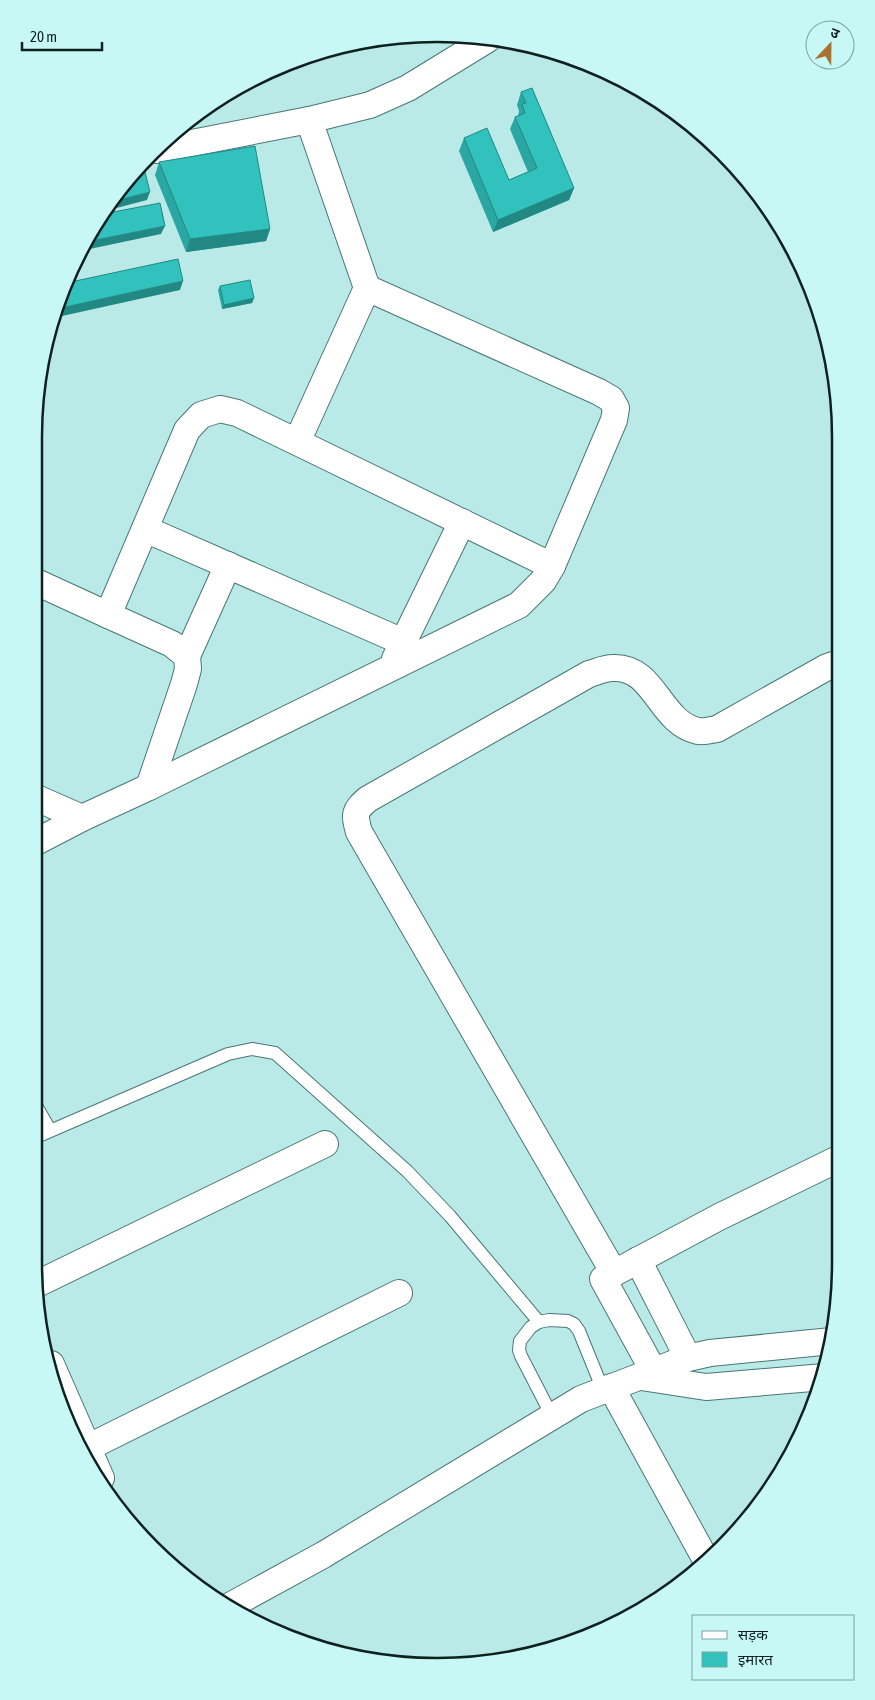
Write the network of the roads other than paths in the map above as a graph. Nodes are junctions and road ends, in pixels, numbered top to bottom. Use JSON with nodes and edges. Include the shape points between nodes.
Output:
{"nodes":[{"id":1,"x":479,"y":45,"type":"edge"},
{"id":2,"x":309,"y":120,"type":"junction"},
{"id":3,"x":170,"y":147,"type":"edge"},
{"id":4,"x":367,"y":288,"type":"junction"},
{"id":5,"x":296,"y":442,"type":"junction"},
{"id":6,"x":462,"y":522,"type":"junction"},
{"id":7,"x":145,"y":529,"type":"junction"},
{"id":8,"x":228,"y":565,"type":"junction"},
{"id":9,"x":552,"y":566,"type":"junction"},
{"id":10,"x":42,"y":585,"type":"edge"},
{"id":11,"x":108,"y":615,"type":"junction"},
{"id":12,"x":403,"y":642,"type":"junction"},
{"id":13,"x":187,"y":656,"type":"junction"},
{"id":14,"x":832,"y":665,"type":"edge"},
{"id":15,"x":390,"y":669,"type":"junction"},
{"id":16,"x":149,"y":787,"type":"junction"},
{"id":17,"x":42,"y":800,"type":"edge"},
{"id":18,"x":82,"y":818,"type":"junction"},
{"id":19,"x":42,"y":839,"type":"edge"},
{"id":20,"x":42,"y":1116,"type":"edge"},
{"id":21,"x":50,"y":1130,"type":"junction"},
{"id":22,"x":42,"y":1134,"type":"edge"},
{"id":23,"x":325,"y":1144,"type":"dead end"},
{"id":24,"x":832,"y":1162,"type":"edge"},
{"id":25,"x":638,"y":1260,"type":"junction"},
{"id":26,"x":614,"y":1273,"type":"junction"},
{"id":27,"x":43,"y":1281,"type":"edge"},
{"id":28,"x":399,"y":1293,"type":"dead end"},
{"id":29,"x":539,"y":1322,"type":"junction"},
{"id":30,"x":825,"y":1342,"type":"edge"},
{"id":31,"x":688,"y":1358,"type":"junction"},
{"id":32,"x":647,"y":1374,"type":"junction"},
{"id":33,"x":815,"y":1378,"type":"edge"},
{"id":34,"x":607,"y":1388,"type":"junction"},
{"id":35,"x":552,"y":1416,"type":"junction"},
{"id":36,"x":88,"y":1447,"type":"edge"},
{"id":37,"x":703,"y":1555,"type":"edge"},
{"id":38,"x":236,"y":1603,"type":"edge"}],
"edges":[{"from":1,"to":2,"type":"street","via":[[408,88],[370,105]]},
{"from":2,"to":3,"type":"street"},
{"from":2,"to":4,"type":"street"},
{"from":4,"to":5,"type":"street"},
{"from":4,"to":9,"type":"street","via":[[611,399],[616,408],[614,420]]},
{"from":5,"to":6,"type":"street"},
{"from":5,"to":7,"type":"street","via":[[236,413],[220,409],[201,415],[187,430]]},
{"from":6,"to":9,"type":"street"},
{"from":6,"to":12,"type":"street"},
{"from":7,"to":8,"type":"street"},
{"from":7,"to":11,"type":"street"},
{"from":8,"to":12,"type":"street"},
{"from":8,"to":13,"type":"street"},
{"from":9,"to":15,"type":"street","via":[[543,582],[519,605]]},
{"from":10,"to":11,"type":"street"},
{"from":11,"to":13,"type":"street","via":[[172,644]]},
{"from":12,"to":15,"type":"street"},
{"from":13,"to":16,"type":"street","via":[[184,684]]},
{"from":14,"to":26,"type":"street","via":[[717,729],[699,731],[681,724],[646,681],[630,670],[611,668],[590,674],[368,799],[355,816],[358,832]]},
{"from":15,"to":16,"type":"street"},
{"from":16,"to":18,"type":"street"},
{"from":17,"to":18,"type":"street"},
{"from":18,"to":19,"type":"street"},
{"from":20,"to":21,"type":"lane"},
{"from":21,"to":22,"type":"lane"},
{"from":21,"to":29,"type":"lane","via":[[228,1054],[252,1049],[275,1053],[407,1170]]},
{"from":23,"to":27,"type":"street"},
{"from":24,"to":25,"type":"street"},
{"from":25,"to":26,"type":"street"},
{"from":25,"to":31,"type":"street"},
{"from":26,"to":32,"type":"street","via":[[604,1279]]},
{"from":28,"to":36,"type":"street"},
{"from":29,"to":34,"type":"lane","via":[[556,1319],[574,1324]]},
{"from":29,"to":35,"type":"lane","via":[[522,1337],[519,1350]]},
{"from":30,"to":31,"type":"street"},
{"from":31,"to":32,"type":"street"},
{"from":32,"to":33,"type":"street","via":[[706,1387]]},
{"from":32,"to":34,"type":"street"},
{"from":34,"to":35,"type":"street"},
{"from":34,"to":37,"type":"street"},
{"from":35,"to":38,"type":"street","via":[[323,1555]]}]}
